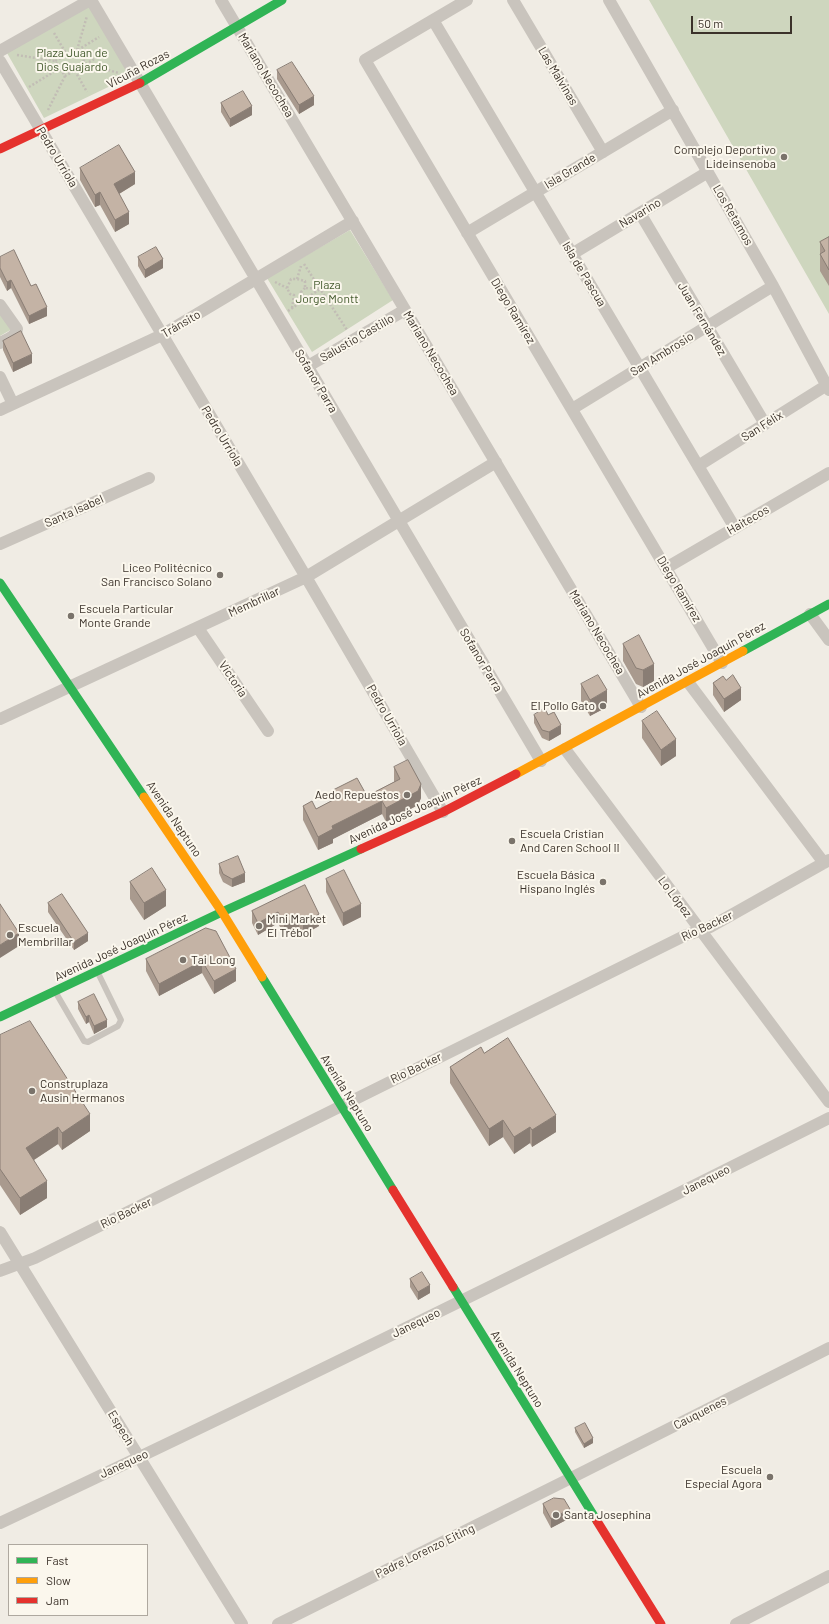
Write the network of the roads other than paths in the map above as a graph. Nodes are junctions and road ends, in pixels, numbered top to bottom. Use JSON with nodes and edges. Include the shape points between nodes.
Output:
{"nodes":[{"id":1,"x":91,"y":0,"type":"edge"},
{"id":2,"x":222,"y":0,"type":"edge"},
{"id":3,"x":282,"y":0,"type":"edge"},
{"id":4,"x":467,"y":0,"type":"edge"},
{"id":5,"x":513,"y":0,"type":"edge"},
{"id":6,"x":609,"y":0,"type":"edge"},
{"id":7,"x":433,"y":20,"type":"junction"},
{"id":8,"x":237,"y":26,"type":"junction"},
{"id":9,"x":0,"y":51,"type":"edge"},
{"id":10,"x":0,"y":61,"type":"edge"},
{"id":11,"x":140,"y":83,"type":"junction"},
{"id":12,"x":673,"y":110,"type":"junction"},
{"id":13,"x":41,"y":131,"type":"junction"},
{"id":14,"x":0,"y":149,"type":"edge"},
{"id":15,"x":603,"y":152,"type":"junction"},
{"id":16,"x":708,"y":172,"type":"junction"},
{"id":17,"x":535,"y":192,"type":"junction"},
{"id":18,"x":640,"y":213,"type":"junction"},
{"id":19,"x":353,"y":221,"type":"junction"},
{"id":20,"x":467,"y":233,"type":"junction"},
{"id":21,"x":572,"y":254,"type":"junction"},
{"id":22,"x":256,"y":279,"type":"junction"},
{"id":23,"x":773,"y":286,"type":"junction"},
{"id":24,"x":0,"y":305,"type":"edge"},
{"id":25,"x":405,"y":310,"type":"junction"},
{"id":26,"x":707,"y":326,"type":"junction"},
{"id":27,"x":162,"y":335,"type":"junction"},
{"id":28,"x":0,"y":343,"type":"edge"},
{"id":29,"x":308,"y":366,"type":"junction"},
{"id":30,"x":640,"y":368,"type":"junction"},
{"id":31,"x":0,"y":377,"type":"edge"},
{"id":32,"x":828,"y":388,"type":"edge"},
{"id":33,"x":14,"y":404,"type":"junction"},
{"id":34,"x":572,"y":409,"type":"junction"},
{"id":35,"x":0,"y":410,"type":"edge"},
{"id":36,"x":765,"y":424,"type":"junction"},
{"id":37,"x":496,"y":462,"type":"junction"},
{"id":38,"x":698,"y":466,"type":"junction"},
{"id":39,"x":829,"y":472,"type":"edge"},
{"id":40,"x":149,"y":478,"type":"dead end"},
{"id":41,"x":399,"y":521,"type":"junction"},
{"id":42,"x":735,"y":528,"type":"junction"},
{"id":43,"x":0,"y":544,"type":"edge"},
{"id":44,"x":666,"y":568,"type":"junction"},
{"id":45,"x":306,"y":577,"type":"junction"},
{"id":46,"x":0,"y":583,"type":"edge"},
{"id":47,"x":829,"y":604,"type":"edge"},
{"id":48,"x":810,"y":614,"type":"junction"},
{"id":49,"x":198,"y":628,"type":"junction"},
{"id":50,"x":829,"y":640,"type":"edge"},
{"id":51,"x":722,"y":663,"type":"junction"},
{"id":52,"x":688,"y":682,"type":"junction"},
{"id":53,"x":70,"y":687,"type":"junction"},
{"id":54,"x":641,"y":707,"type":"junction"},
{"id":55,"x":0,"y":719,"type":"edge"},
{"id":56,"x":268,"y":731,"type":"dead end"},
{"id":57,"x":565,"y":749,"type":"junction"},
{"id":58,"x":541,"y":762,"type":"junction"},
{"id":59,"x":443,"y":812,"type":"junction"},
{"id":60,"x":827,"y":861,"type":"edge"},
{"id":61,"x":222,"y":912,"type":"junction"},
{"id":62,"x":699,"y":931,"type":"junction"},
{"id":63,"x":97,"y":971,"type":"junction"},
{"id":64,"x":55,"y":992,"type":"junction"},
{"id":65,"x":0,"y":1017,"type":"edge"},
{"id":66,"x":829,"y":1102,"type":"edge"},
{"id":67,"x":341,"y":1106,"type":"junction"},
{"id":68,"x":829,"y":1118,"type":"edge"},
{"id":69,"x":0,"y":1232,"type":"edge"},
{"id":70,"x":20,"y":1263,"type":"junction"},
{"id":71,"x":0,"y":1271,"type":"edge"},
{"id":72,"x":461,"y":1301,"type":"junction"},
{"id":73,"x":829,"y":1348,"type":"edge"},
{"id":74,"x":138,"y":1458,"type":"junction"},
{"id":75,"x":571,"y":1478,"type":"junction"},
{"id":76,"x":0,"y":1523,"type":"edge"},
{"id":77,"x":829,"y":1576,"type":"edge"},
{"id":78,"x":242,"y":1624,"type":"edge"},
{"id":79,"x":278,"y":1624,"type":"edge"},
{"id":80,"x":661,"y":1624,"type":"edge"},
{"id":81,"x":736,"y":1624,"type":"edge"}],
"edges":[{"from":1,"to":9,"type":"street"},
{"from":1,"to":11,"type":"street","name":"Sofanor Parra"},
{"from":2,"to":8,"type":"street","name":"Mariano Necochea"},
{"from":3,"to":8,"type":"main road","name":"Vicuña Rozas"},
{"from":4,"to":7,"type":"street","name":"Diego Ramírez"},
{"from":5,"to":15,"type":"street","name":"Las Malvinas"},
{"from":6,"to":12,"type":"street","name":"Los Retamos"},
{"from":7,"to":17,"type":"street","name":"Isla de Pascua"},
{"from":7,"to":20,"type":"street","name":"Diego Ramírez","via":[[365,60]]},
{"from":8,"to":11,"type":"main road","name":"Vicuña Rozas"},
{"from":8,"to":19,"type":"street","name":"Mariano Necochea"},
{"from":10,"to":13,"type":"street","name":"Pedro Urriola"},
{"from":11,"to":13,"type":"main road","name":"Vicuña Rozas"},
{"from":11,"to":22,"type":"street","name":"Sofanor Parra"},
{"from":12,"to":15,"type":"street","name":"Isla Grande"},
{"from":12,"to":16,"type":"street","name":"Los Retamos"},
{"from":13,"to":14,"type":"main road","name":"Vicuña Rozas"},
{"from":13,"to":27,"type":"street","name":"Pedro Urriola"},
{"from":15,"to":17,"type":"street","name":"Isla Grande"},
{"from":16,"to":18,"type":"street","name":"Navarino"},
{"from":16,"to":23,"type":"street","name":"Los Retamos"},
{"from":17,"to":20,"type":"street","name":"Isla Grande"},
{"from":17,"to":21,"type":"street","name":"Isla de Pascua"},
{"from":18,"to":21,"type":"street","name":"Navarino"},
{"from":18,"to":26,"type":"street","name":"Juan Fernández"},
{"from":19,"to":22,"type":"street","name":"Tránsito"},
{"from":19,"to":25,"type":"street","name":"Mariano Necochea"},
{"from":20,"to":34,"type":"street","name":"Diego Ramírez"},
{"from":21,"to":30,"type":"street","name":"Isla de Pascua"},
{"from":22,"to":27,"type":"street","name":"Tránsito"},
{"from":22,"to":29,"type":"street","name":"Sofanor Parra"},
{"from":23,"to":26,"type":"street","name":"San Ambrosio"},
{"from":23,"to":32,"type":"street","name":"Los Retamos"},
{"from":24,"to":28,"type":"street","via":[[17,331],[15,335]]},
{"from":25,"to":29,"type":"street","name":"Salustio Castillo"},
{"from":25,"to":37,"type":"street","name":"Mariano Necochea"},
{"from":26,"to":30,"type":"street","name":"San Ambrosio"},
{"from":26,"to":36,"type":"street","name":"Juan Fernández"},
{"from":27,"to":33,"type":"street","name":"Tránsito"},
{"from":27,"to":45,"type":"street","name":"Pedro Urriola"},
{"from":29,"to":41,"type":"street","name":"Sofanor Parra"},
{"from":30,"to":34,"type":"street","name":"San Ambrosio"},
{"from":30,"to":38,"type":"street","name":"Isla de Pascua"},
{"from":31,"to":33,"type":"street"},
{"from":32,"to":36,"type":"street","name":"San Félix"},
{"from":33,"to":35,"type":"street","name":"Tránsito"},
{"from":34,"to":44,"type":"street","name":"Diego Ramírez"},
{"from":36,"to":38,"type":"street","name":"San Félix"},
{"from":37,"to":41,"type":"street","name":"Membrillar"},
{"from":37,"to":54,"type":"street","name":"Mariano Necochea"},
{"from":38,"to":42,"type":"street","name":"Isla de Pascua"},
{"from":39,"to":42,"type":"street","name":"Haitecos"},
{"from":40,"to":43,"type":"street","name":"Santa Isabel"},
{"from":41,"to":45,"type":"street","name":"Membrillar"},
{"from":41,"to":58,"type":"street","name":"Sofanor Parra"},
{"from":42,"to":44,"type":"street","name":"Haitecos"},
{"from":44,"to":51,"type":"street","name":"Diego Ramírez"},
{"from":45,"to":49,"type":"street","name":"Membrillar"},
{"from":45,"to":59,"type":"street","name":"Pedro Urriola"},
{"from":46,"to":53,"type":"main road","name":"Avenida Neptuno"},
{"from":47,"to":48,"type":"main road","name":"Avenida José Joaquín Pérez"},
{"from":48,"to":50,"type":"street"},
{"from":48,"to":51,"type":"main road","name":"Avenida José Joaquín Pérez"},
{"from":49,"to":53,"type":"street","name":"Membrillar"},
{"from":49,"to":56,"type":"street","name":"Victoria"},
{"from":51,"to":52,"type":"main road","name":"Avenida José Joaquín Pérez"},
{"from":52,"to":54,"type":"main road","name":"Avenida José Joaquín Pérez"},
{"from":52,"to":60,"type":"street"},
{"from":53,"to":55,"type":"street","name":"Membrillar"},
{"from":53,"to":61,"type":"main road","name":"Avenida Neptuno"},
{"from":54,"to":57,"type":"main road","name":"Avenida José Joaquín Pérez"},
{"from":57,"to":58,"type":"main road","name":"Avenida José Joaquín Pérez"},
{"from":57,"to":62,"type":"street","name":"Lo López"},
{"from":58,"to":59,"type":"main road","name":"Avenida José Joaquín Pérez"},
{"from":59,"to":61,"type":"main road","name":"Avenida José Joaquín Pérez"},
{"from":60,"to":62,"type":"street","name":"Río Backer"},
{"from":61,"to":63,"type":"main road","name":"Avenida José Joaquín Pérez"},
{"from":61,"to":67,"type":"main road","name":"Avenida Neptuno"},
{"from":62,"to":66,"type":"street","name":"Lo López"},
{"from":62,"to":67,"type":"street","name":"Río Backer","via":[[684,936]]},
{"from":63,"to":64,"type":"main road","name":"Avenida José Joaquín Pérez"},
{"from":63,"to":64,"type":"lane","via":[[121,1020],[118,1026],[88,1042],[84,1041]]},
{"from":64,"to":65,"type":"main road","name":"Avenida José Joaquín Pérez"},
{"from":67,"to":70,"type":"street","name":"Río Backer","via":[[35,1258]]},
{"from":67,"to":72,"type":"main road","name":"Avenida Neptuno"},
{"from":68,"to":72,"type":"street","name":"Janequeo"},
{"from":69,"to":70,"type":"street","name":"Espech"},
{"from":70,"to":71,"type":"street","name":"Río Backer"},
{"from":70,"to":74,"type":"street","name":"Espech"},
{"from":72,"to":74,"type":"street","name":"Janequeo"},
{"from":72,"to":75,"type":"main road","name":"Avenida Neptuno"},
{"from":73,"to":75,"type":"street","name":"Cauquenes"},
{"from":74,"to":76,"type":"street","name":"Janequeo"},
{"from":74,"to":78,"type":"street","name":"Espech"},
{"from":75,"to":79,"type":"street","name":"Padre Lorenzo Eiting"},
{"from":75,"to":80,"type":"main road","name":"Avenida Neptuno"},
{"from":77,"to":81,"type":"street"}]}
